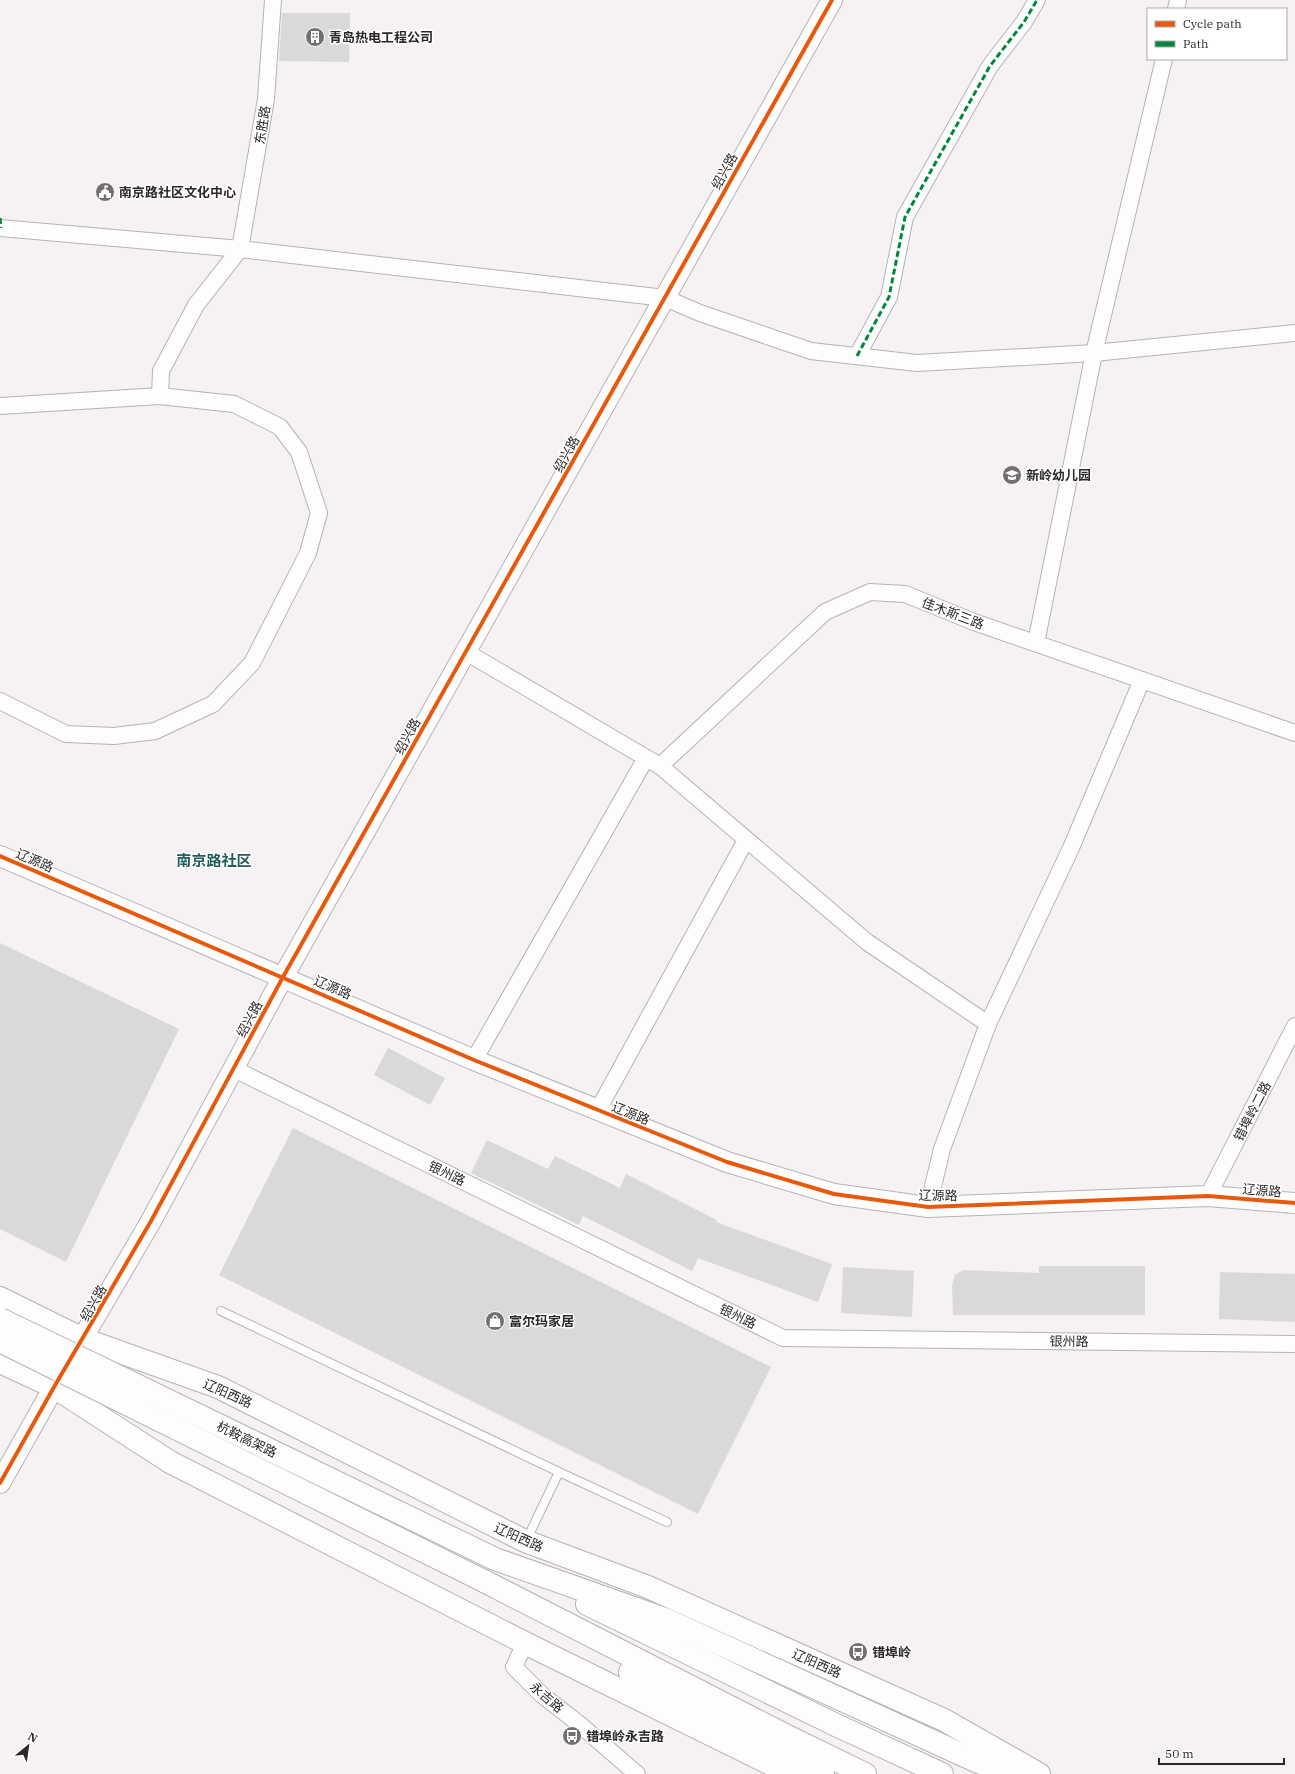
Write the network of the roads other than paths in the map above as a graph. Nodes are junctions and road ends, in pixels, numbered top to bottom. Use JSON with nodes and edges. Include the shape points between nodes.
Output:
{"nodes":[{"id":1,"x":272,"y":0,"type":"edge"},
{"id":2,"x":832,"y":0,"type":"edge"},
{"id":3,"x":1037,"y":0,"type":"edge"},
{"id":4,"x":1164,"y":60,"type":"edge"},
{"id":5,"x":0,"y":225,"type":"edge"},
{"id":6,"x":240,"y":249,"type":"junction"},
{"id":7,"x":665,"y":298,"type":"junction"},
{"id":8,"x":1295,"y":333,"type":"edge"},
{"id":9,"x":1094,"y":352,"type":"junction"},
{"id":10,"x":857,"y":356,"type":"junction"},
{"id":11,"x":160,"y":396,"type":"junction"},
{"id":12,"x":0,"y":406,"type":"edge"},
{"id":13,"x":1036,"y":643,"type":"junction"},
{"id":14,"x":466,"y":652,"type":"junction"},
{"id":15,"x":1142,"y":680,"type":"junction"},
{"id":16,"x":0,"y":701,"type":"edge"},
{"id":17,"x":1295,"y":733,"type":"edge"},
{"id":18,"x":646,"y":758,"type":"junction"},
{"id":19,"x":660,"y":766,"type":"junction"},
{"id":20,"x":746,"y":840,"type":"junction"},
{"id":21,"x":0,"y":856,"type":"edge"},
{"id":22,"x":283,"y":977,"type":"junction"},
{"id":23,"x":988,"y":1024,"type":"junction"},
{"id":24,"x":1295,"y":1026,"type":"edge"},
{"id":25,"x":474,"y":1060,"type":"junction"},
{"id":26,"x":234,"y":1069,"type":"junction"},
{"id":27,"x":598,"y":1110,"type":"junction"},
{"id":28,"x":1208,"y":1196,"type":"junction"},
{"id":29,"x":1295,"y":1203,"type":"edge"},
{"id":30,"x":928,"y":1207,"type":"junction"},
{"id":31,"x":0,"y":1298,"type":"edge"},
{"id":32,"x":221,"y":1312,"type":"dead end"},
{"id":33,"x":0,"y":1319,"type":"edge"},
{"id":34,"x":83,"y":1339,"type":"junction"},
{"id":35,"x":0,"y":1341,"type":"edge"},
{"id":36,"x":1295,"y":1344,"type":"edge"},
{"id":37,"x":0,"y":1362,"type":"edge"},
{"id":38,"x":54,"y":1387,"type":"junction"},
{"id":39,"x":559,"y":1472,"type":"junction"},
{"id":40,"x":0,"y":1482,"type":"edge"},
{"id":41,"x":667,"y":1522,"type":"dead end"},
{"id":42,"x":526,"y":1541,"type":"junction"},
{"id":43,"x":495,"y":1559,"type":"junction"},
{"id":44,"x":543,"y":1612,"type":"junction"},
{"id":45,"x":525,"y":1644,"type":"junction"},
{"id":46,"x":638,"y":1774,"type":"edge"},
{"id":47,"x":791,"y":1774,"type":"edge"},
{"id":48,"x":823,"y":1774,"type":"edge"},
{"id":49,"x":864,"y":1774,"type":"edge"},
{"id":50,"x":942,"y":1774,"type":"edge"},
{"id":51,"x":1011,"y":1774,"type":"edge"},
{"id":52,"x":1038,"y":1774,"type":"edge"}],
"edges":[{"from":1,"to":6,"type":"street","name":"东胜路","via":[[266,99]]},
{"from":2,"to":7,"type":"street","name":"绍兴路"},
{"from":3,"to":10,"type":"street","via":[[1024,22],[990,66],[905,216],[889,297]]},
{"from":4,"to":9,"type":"street"},
{"from":5,"to":6,"type":"street"},
{"from":6,"to":7,"type":"street"},
{"from":6,"to":11,"type":"street","via":[[196,305],[161,371]]},
{"from":7,"to":10,"type":"street","via":[[700,313],[811,351]]},
{"from":7,"to":14,"type":"street","name":"绍兴路"},
{"from":8,"to":9,"type":"street"},
{"from":9,"to":10,"type":"street","via":[[917,363]]},
{"from":9,"to":13,"type":"street"},
{"from":11,"to":12,"type":"street"},
{"from":11,"to":16,"type":"street","via":[[234,404],[280,427],[299,452],[319,513],[308,552],[252,664],[214,704],[155,731],[114,736],[66,734]]},
{"from":13,"to":15,"type":"street","name":"佳木斯三路"},
{"from":13,"to":19,"type":"street","name":"佳木斯三路","via":[[974,622],[905,594],[870,592],[825,612]]},
{"from":14,"to":18,"type":"street"},
{"from":14,"to":22,"type":"street","name":"绍兴路"},
{"from":15,"to":17,"type":"street","name":"佳木斯三路"},
{"from":15,"to":23,"type":"street","via":[[1071,848]]},
{"from":18,"to":19,"type":"street"},
{"from":18,"to":25,"type":"street"},
{"from":19,"to":20,"type":"street"},
{"from":20,"to":23,"type":"street","via":[[866,942]]},
{"from":20,"to":27,"type":"street"},
{"from":21,"to":22,"type":"street","name":"辽源路"},
{"from":22,"to":25,"type":"street","name":"辽源路"},
{"from":22,"to":26,"type":"street","name":"绍兴路"},
{"from":23,"to":30,"type":"street","via":[[942,1149]]},
{"from":24,"to":28,"type":"street","name":"错埠岭二路"},
{"from":25,"to":27,"type":"street","name":"辽源路"},
{"from":26,"to":34,"type":"street","name":"绍兴路"},
{"from":26,"to":36,"type":"street","name":"银州路","via":[[783,1338]]},
{"from":27,"to":30,"type":"street","name":"辽源路","via":[[727,1162],[834,1194]]},
{"from":28,"to":29,"type":"street","name":"辽源路"},
{"from":28,"to":30,"type":"street","name":"辽源路"},
{"from":31,"to":34,"type":"main road","name":"辽阳西路"},
{"from":32,"to":39,"type":"lane"},
{"from":33,"to":43,"type":"main road","name":"杭鞍高架路","bridge":true},
{"from":34,"to":38,"type":"street","name":"绍兴路"},
{"from":34,"to":42,"type":"main road","name":"辽阳西路","via":[[218,1387]]},
{"from":35,"to":44,"type":"main road","name":"杭鞍高架路","bridge":true},
{"from":37,"to":38,"type":"main road"},
{"from":38,"to":40,"type":"street","name":"绍兴路"},
{"from":38,"to":45,"type":"main road","via":[[170,1462]]},
{"from":39,"to":41,"type":"lane"},
{"from":39,"to":42,"type":"lane"},
{"from":42,"to":52,"type":"main road","name":"辽阳西路","via":[[648,1587],[944,1720]]},
{"from":43,"to":50,"type":"main road"},
{"from":43,"to":51,"type":"main road","via":[[665,1619]]},
{"from":44,"to":48,"type":"main road","via":[[630,1672],[733,1731]]},
{"from":44,"to":49,"type":"main road"},
{"from":45,"to":46,"type":"street","name":"永吉路","via":[[514,1666],[542,1695]]},
{"from":45,"to":47,"type":"main road"}]}
